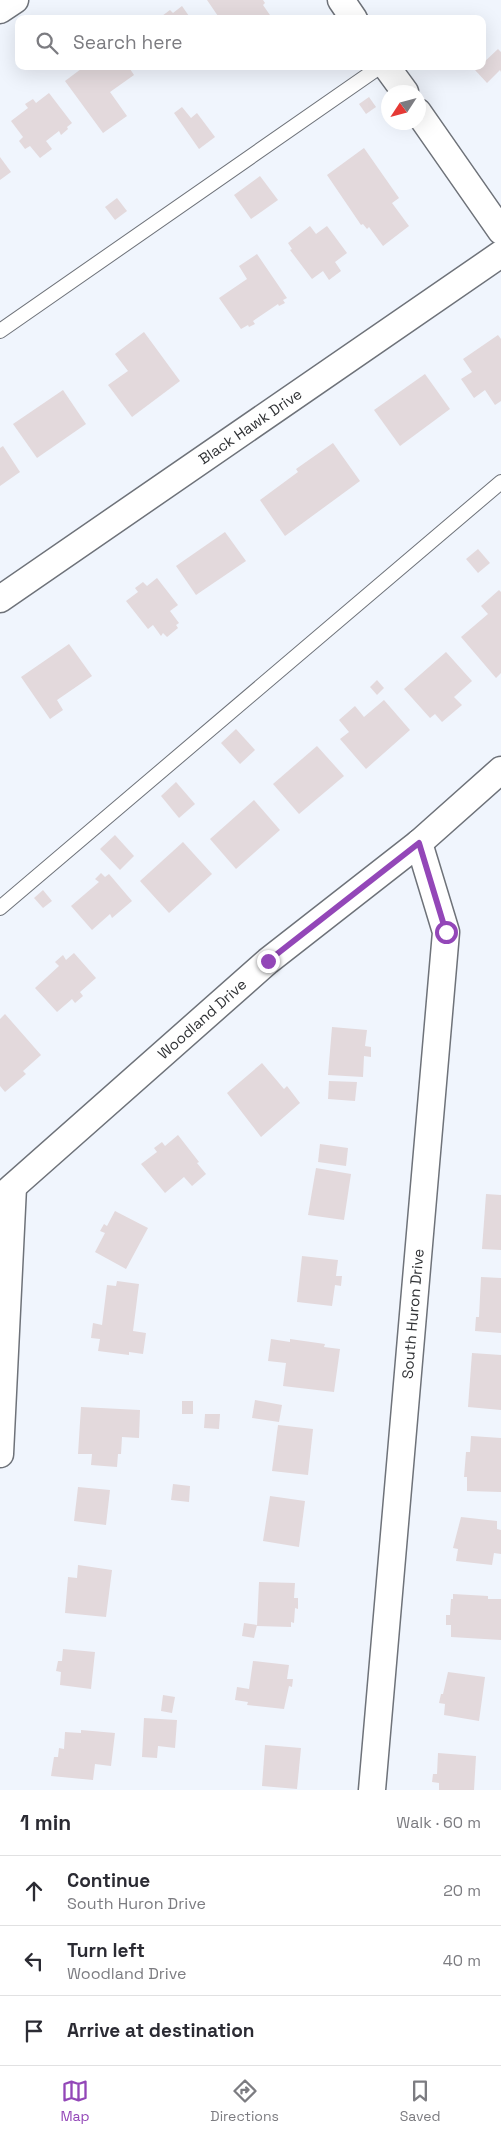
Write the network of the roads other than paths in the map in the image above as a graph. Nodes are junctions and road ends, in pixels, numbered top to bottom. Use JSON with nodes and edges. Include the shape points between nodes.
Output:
{"nodes":[{"id":1,"x":14,"y":0,"type":"edge"},
{"id":2,"x":341,"y":0,"type":"edge"},
{"id":3,"x":0,"y":10,"type":"edge"},
{"id":4,"x":351,"y":15,"type":"edge"},
{"id":5,"x":375,"y":70,"type":"edge"},
{"id":6,"x":389,"y":70,"type":"edge"},
{"id":7,"x":400,"y":85,"type":"edge"},
{"id":8,"x":426,"y":123,"type":"edge"},
{"id":9,"x":501,"y":231,"type":"edge"},
{"id":10,"x":501,"y":254,"type":"edge"},
{"id":11,"x":0,"y":331,"type":"edge"},
{"id":12,"x":501,"y":482,"type":"edge"},
{"id":13,"x":0,"y":599,"type":"edge"},
{"id":14,"x":501,"y":770,"type":"edge"},
{"id":15,"x":419,"y":843,"type":"junction"},
{"id":16,"x":0,"y":908,"type":"edge"},
{"id":17,"x":6,"y":1193,"type":"edge"},
{"id":18,"x":0,"y":1446,"type":"edge"},
{"id":19,"x":0,"y":1454,"type":"edge"},
{"id":20,"x":372,"y":1790,"type":"edge"}],
"edges":[{"from":1,"to":3,"type":"street"},
{"from":2,"to":4,"type":"street"},
{"from":5,"to":11,"type":"lane"},
{"from":6,"to":7,"type":"street"},
{"from":8,"to":9,"type":"street"},
{"from":10,"to":13,"type":"street","name":"Black Hawk Drive"},
{"from":12,"to":16,"type":"lane"},
{"from":14,"to":15,"type":"street","name":"Woodland Drive"},
{"from":15,"to":17,"type":"street","name":"Woodland Drive","via":[[268,961]]},
{"from":15,"to":20,"type":"street","name":"South Huron Drive","via":[[446,932]]},
{"from":17,"to":18,"type":"street"},
{"from":18,"to":19,"type":"street"}]}
